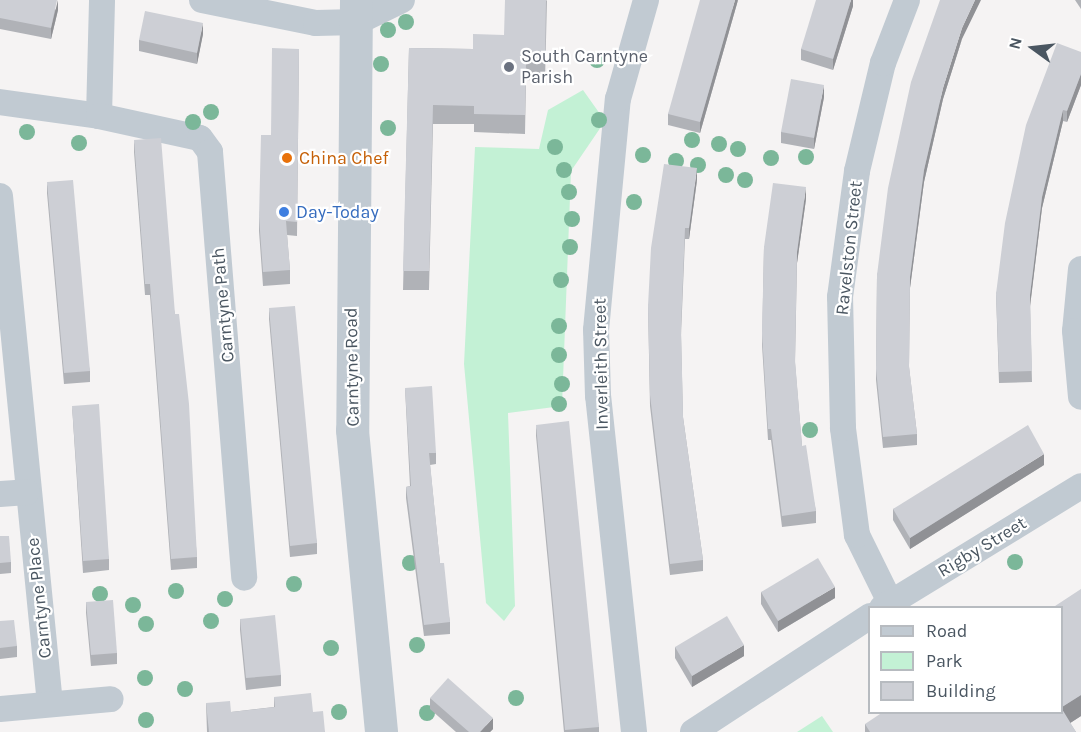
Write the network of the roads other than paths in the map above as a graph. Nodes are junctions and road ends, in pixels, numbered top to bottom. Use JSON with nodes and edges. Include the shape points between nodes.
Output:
{"nodes":[{"id":1,"x":102,"y":0,"type":"edge"},
{"id":2,"x":202,"y":0,"type":"edge"},
{"id":3,"x":402,"y":0,"type":"edge"},
{"id":4,"x":646,"y":0,"type":"edge"},
{"id":5,"x":907,"y":0,"type":"edge"},
{"id":6,"x":357,"y":11,"type":"edge"},
{"id":7,"x":0,"y":102,"type":"edge"},
{"id":8,"x":99,"y":117,"type":"junction"},
{"id":9,"x":0,"y":196,"type":"edge"},
{"id":10,"x":1081,"y":269,"type":"edge"},
{"id":11,"x":4,"y":280,"type":"edge"},
{"id":12,"x":1081,"y":397,"type":"edge"},
{"id":13,"x":1081,"y":486,"type":"edge"},
{"id":14,"x":27,"y":492,"type":"junction"},
{"id":15,"x":0,"y":494,"type":"edge"},
{"id":16,"x":244,"y":578,"type":"dead end"},
{"id":17,"x":880,"y":606,"type":"edge"},
{"id":18,"x":886,"y":606,"type":"edge"},
{"id":19,"x":868,"y":618,"type":"edge"},
{"id":20,"x":111,"y":699,"type":"dead end"},
{"id":21,"x":50,"y":704,"type":"junction"},
{"id":22,"x":0,"y":709,"type":"edge"},
{"id":23,"x":381,"y":732,"type":"edge"},
{"id":24,"x":634,"y":732,"type":"edge"},
{"id":25,"x":693,"y":732,"type":"edge"}],
"edges":[{"from":1,"to":8,"type":"street"},
{"from":2,"to":6,"type":"street","via":[[316,23]]},
{"from":3,"to":6,"type":"street"},
{"from":4,"to":24,"type":"street","name":"Inverleith Street","via":[[618,99],[596,330],[598,396]]},
{"from":5,"to":17,"type":"street","name":"Ravelston Street","via":[[883,63],[857,171],[840,297],[843,428],[857,535]]},
{"from":6,"to":23,"type":"street","name":"Carntyne Road","via":[[352,430]]},
{"from":7,"to":8,"type":"street"},
{"from":8,"to":16,"type":"street","name":"Carntyne Path","via":[[200,138],[210,152]]},
{"from":9,"to":11,"type":"street","name":"Carntyne Place"},
{"from":10,"to":12,"type":"street","via":[[1075,331]]},
{"from":11,"to":14,"type":"street","name":"Carntyne Place"},
{"from":13,"to":18,"type":"street","name":"Rigby Street"},
{"from":14,"to":15,"type":"street"},
{"from":14,"to":21,"type":"street","name":"Carntyne Place"},
{"from":19,"to":25,"type":"street","name":"Rigby Street"},
{"from":20,"to":21,"type":"street"},
{"from":21,"to":22,"type":"street"}]}
